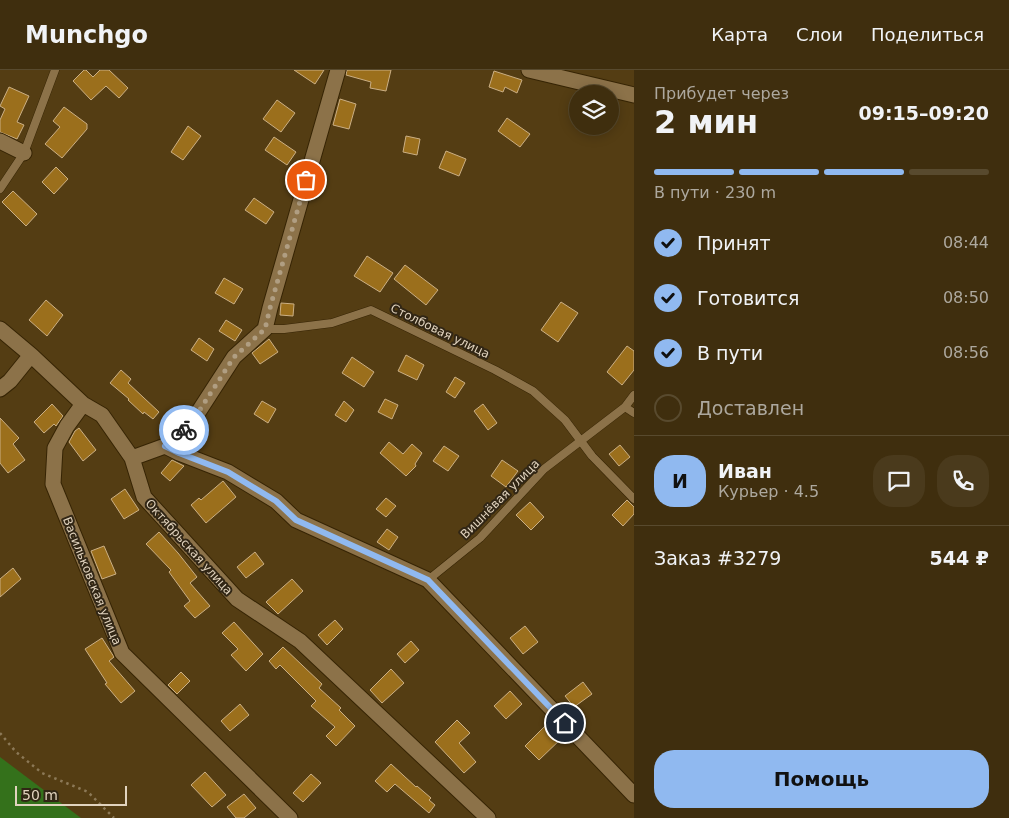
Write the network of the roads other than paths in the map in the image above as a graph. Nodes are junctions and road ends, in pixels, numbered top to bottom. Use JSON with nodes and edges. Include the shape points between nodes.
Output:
{"nodes":[{"id":1,"x":55,"y":70,"type":"edge"},
{"id":2,"x":338,"y":70,"type":"edge"},
{"id":3,"x":530,"y":70,"type":"edge"},
{"id":4,"x":634,"y":95,"type":"edge"},
{"id":5,"x":0,"y":141,"type":"edge"},
{"id":6,"x":24,"y":153,"type":"junction"},
{"id":7,"x":0,"y":189,"type":"edge"},
{"id":8,"x":0,"y":329,"type":"edge"},
{"id":9,"x":265,"y":329,"type":"junction"},
{"id":10,"x":31,"y":355,"type":"junction"},
{"id":11,"x":0,"y":389,"type":"edge"},
{"id":12,"x":634,"y":395,"type":"edge"},
{"id":13,"x":83,"y":404,"type":"junction"},
{"id":14,"x":625,"y":407,"type":"junction"},
{"id":15,"x":634,"y":413,"type":"edge"},
{"id":16,"x":582,"y":441,"type":"junction"},
{"id":17,"x":165,"y":446,"type":"junction"},
{"id":18,"x":132,"y":458,"type":"junction"},
{"id":19,"x":634,"y":499,"type":"edge"},
{"id":20,"x":428,"y":580,"type":"junction"},
{"id":21,"x":634,"y":795,"type":"edge"},
{"id":22,"x":290,"y":818,"type":"edge"},
{"id":23,"x":488,"y":818,"type":"edge"}],
"edges":[{"from":1,"to":6,"type":"lane"},
{"from":2,"to":9,"type":"street"},
{"from":3,"to":4,"type":"street"},
{"from":5,"to":6,"type":"street"},
{"from":6,"to":7,"type":"lane"},
{"from":8,"to":10,"type":"street","name":"Октябрьская улица"},
{"from":9,"to":16,"type":"lane","name":"Столбовая улица","via":[[332,323],[371,310],[533,391],[565,420]]},
{"from":9,"to":17,"type":"street","via":[[234,357],[190,425]]},
{"from":10,"to":11,"type":"street"},
{"from":10,"to":13,"type":"street","name":"Октябрьская улица"},
{"from":12,"to":14,"type":"lane","name":"Вишнёвая улица"},
{"from":13,"to":18,"type":"street","name":"Октябрьская улица","via":[[102,415]]},
{"from":13,"to":22,"type":"street","name":"Васильковская улица","via":[[56,448],[53,484],[122,653]]},
{"from":14,"to":15,"type":"lane"},
{"from":14,"to":16,"type":"lane","name":"Вишнёвая улица"},
{"from":16,"to":19,"type":"lane","name":"Столбовая улица","via":[[592,456]]},
{"from":16,"to":20,"type":"lane","name":"Вишнёвая улица","via":[[544,470],[480,538]]},
{"from":17,"to":18,"type":"street"},
{"from":17,"to":20,"type":"street","via":[[228,472],[276,501],[296,520]]},
{"from":18,"to":23,"type":"street","name":"Октябрьская улица","via":[[144,497],[237,599],[300,641]]},
{"from":20,"to":21,"type":"street"}]}
